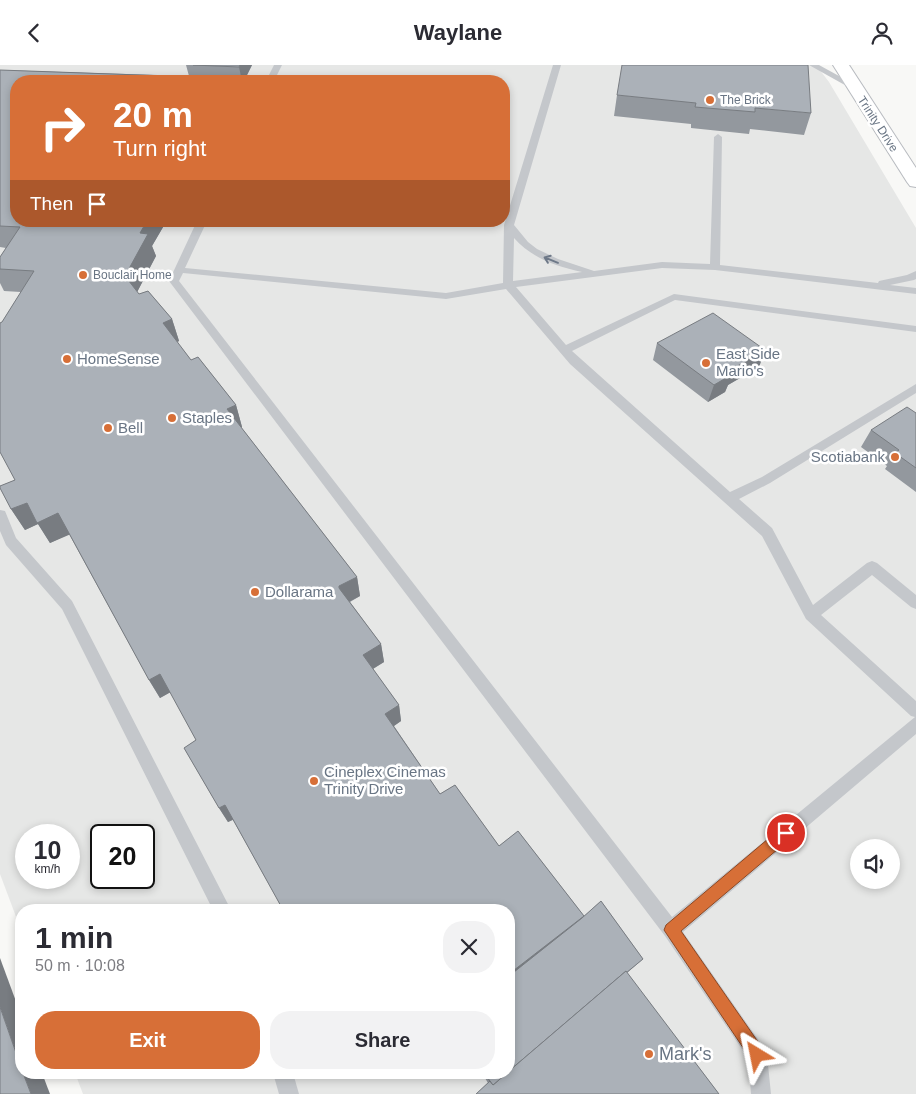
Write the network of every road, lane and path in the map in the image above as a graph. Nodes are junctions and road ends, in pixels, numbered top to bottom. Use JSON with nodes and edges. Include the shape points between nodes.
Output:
{"nodes":[{"id":1,"x":557,"y":65,"type":"edge"},
{"id":2,"x":813,"y":65,"type":"edge"},
{"id":3,"x":840,"y":65,"type":"edge"},
{"id":4,"x":855,"y":87,"type":"junction"},
{"id":5,"x":718,"y":137,"type":"dead end"},
{"id":6,"x":916,"y":182,"type":"edge"},
{"id":7,"x":510,"y":222,"type":"edge"},
{"id":8,"x":199,"y":227,"type":"edge"},
{"id":9,"x":509,"y":227,"type":"edge"},
{"id":10,"x":510,"y":227,"type":"edge"},
{"id":11,"x":716,"y":267,"type":"junction"},
{"id":12,"x":179,"y":270,"type":"junction"},
{"id":13,"x":597,"y":273,"type":"junction"},
{"id":14,"x":916,"y":274,"type":"edge"},
{"id":15,"x":508,"y":285,"type":"junction"},
{"id":16,"x":863,"y":285,"type":"junction"},
{"id":17,"x":916,"y":291,"type":"edge"},
{"id":18,"x":916,"y":299,"type":"edge"},
{"id":19,"x":916,"y":329,"type":"edge"},
{"id":20,"x":565,"y":350,"type":"junction"},
{"id":21,"x":916,"y":388,"type":"edge"},
{"id":22,"x":730,"y":498,"type":"junction"},
{"id":23,"x":0,"y":515,"type":"edge"},
{"id":24,"x":916,"y":603,"type":"edge"},
{"id":25,"x":811,"y":615,"type":"junction"},
{"id":26,"x":916,"y":711,"type":"edge"},
{"id":27,"x":916,"y":724,"type":"edge"},
{"id":28,"x":219,"y":904,"type":"edge"},
{"id":29,"x":671,"y":930,"type":"junction"},
{"id":30,"x":284,"y":1079,"type":"edge"},
{"id":31,"x":288,"y":1094,"type":"edge"},
{"id":32,"x":761,"y":1094,"type":"edge"}],
"edges":[{"from":1,"to":7,"type":"lane"},
{"from":2,"to":4,"type":"lane"},
{"from":3,"to":4,"type":"street","name":"Trinity Drive"},
{"from":4,"to":6,"type":"street","name":"Trinity Drive"},
{"from":5,"to":11,"type":"lane"},
{"from":8,"to":12,"type":"lane"},
{"from":9,"to":15,"type":"lane"},
{"from":13,"to":10,"type":"lane","one_way":true,"via":[[562,265],[541,256],[527,248]]},
{"from":11,"to":13,"type":"lane","via":[[662,265]]},
{"from":11,"to":16,"type":"lane"},
{"from":12,"to":15,"type":"lane","via":[[351,292],[446,296]]},
{"from":12,"to":29,"type":"lane","via":[[174,281]]},
{"from":13,"to":15,"type":"lane"},
{"from":14,"to":16,"type":"lane","via":[[891,282]]},
{"from":15,"to":20,"type":"lane"},
{"from":16,"to":17,"type":"lane"},
{"from":16,"to":18,"type":"lane"},
{"from":19,"to":20,"type":"lane","via":[[674,297]]},
{"from":20,"to":22,"type":"lane"},
{"from":21,"to":22,"type":"lane","via":[[766,480]]},
{"from":22,"to":25,"type":"lane","via":[[768,532]]},
{"from":23,"to":28,"type":"lane","via":[[11,541],[67,605]]},
{"from":24,"to":25,"type":"lane","via":[[872,567]]},
{"from":25,"to":26,"type":"lane"},
{"from":27,"to":29,"type":"lane"},
{"from":29,"to":32,"type":"lane","via":[[757,1055]]},
{"from":30,"to":31,"type":"lane"}]}
